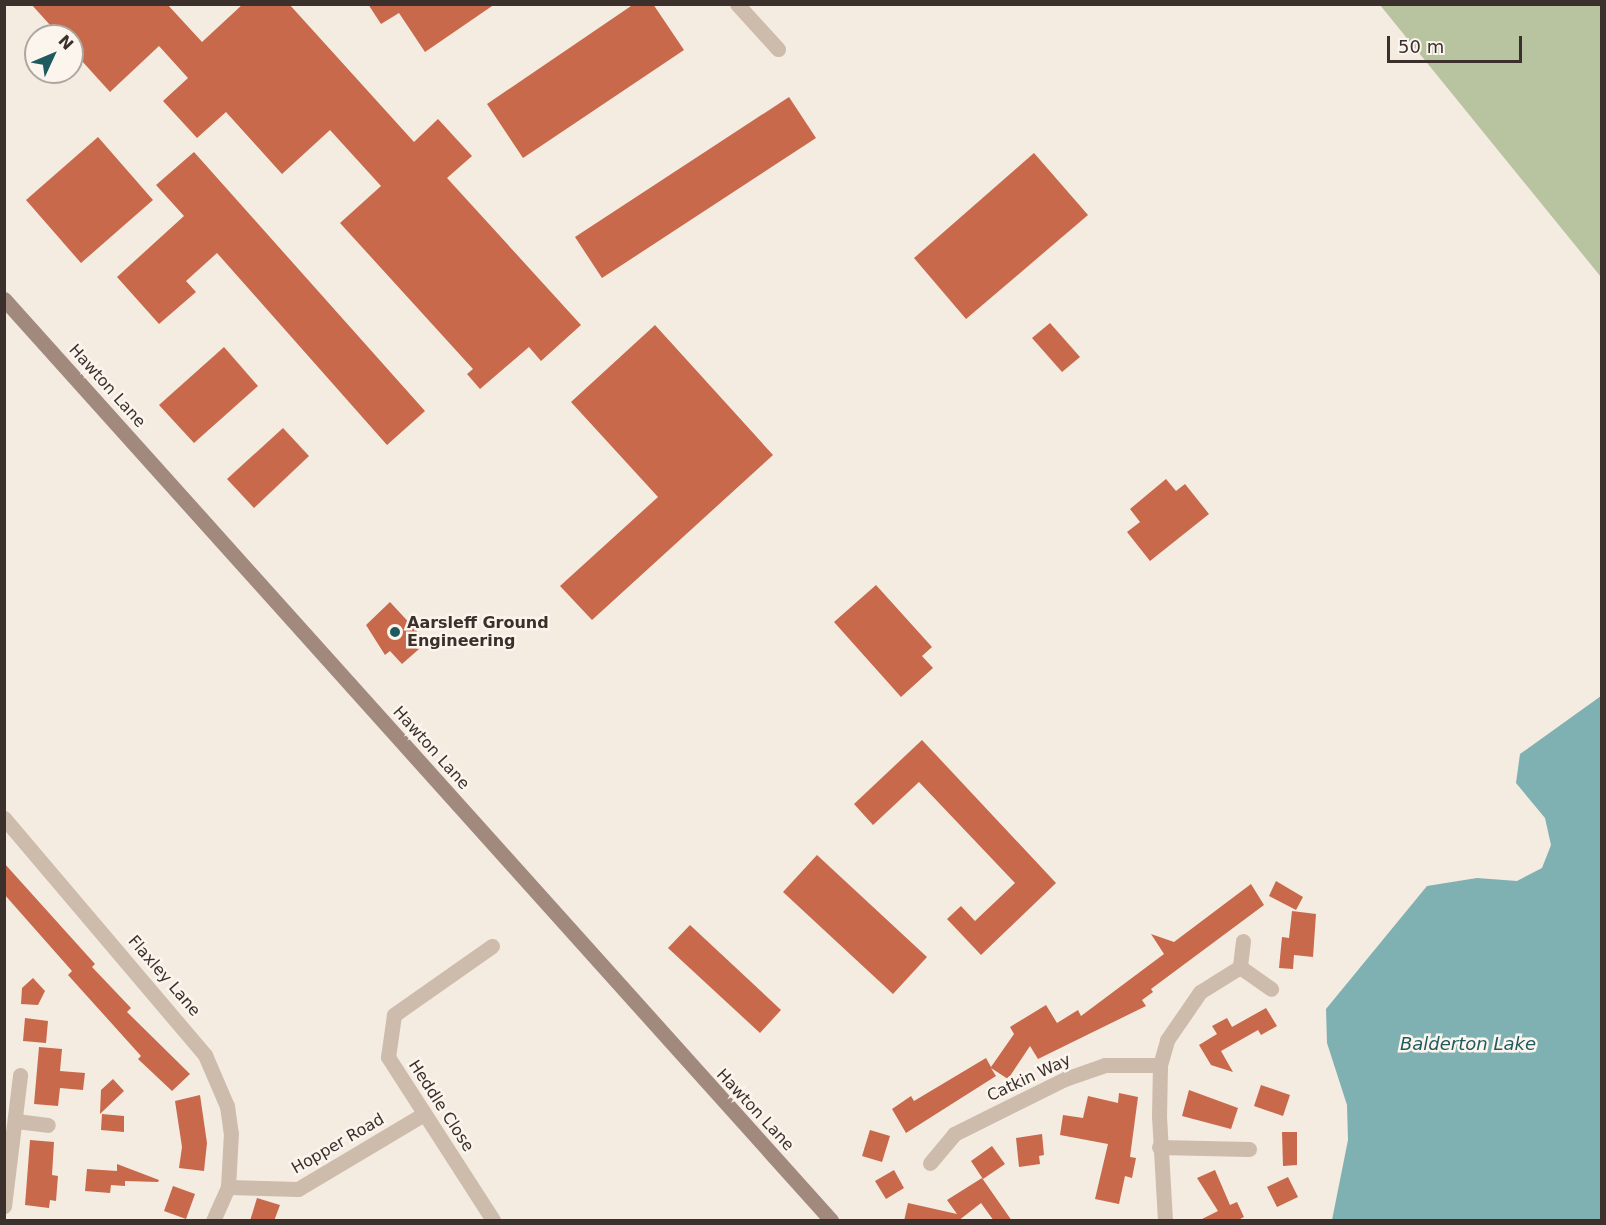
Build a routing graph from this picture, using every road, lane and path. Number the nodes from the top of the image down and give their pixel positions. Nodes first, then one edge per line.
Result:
1 (737, 4) edge
2 (778, 49) dead end
3 (4, 299) edge
4 (4, 818) edge
5 (1243, 940) dead end
6 (492, 946) dead end
7 (1240, 967) junction
8 (1271, 988) dead end
9 (1160, 1065) junction
10 (20, 1075) dead end
11 (424, 1114) junction
12 (16, 1122) junction
13 (48, 1125) dead end
14 (1159, 1147) junction
15 (1249, 1149) dead end
16 (930, 1163) dead end
17 (228, 1187) junction
18 (4, 1206) edge
19 (213, 1221) edge
20 (493, 1221) edge
21 (831, 1221) edge
22 (1165, 1221) edge

1 - 2 street
3 - 21 street, Hawton Lane
4 - 17 street, Flaxley Lane
5 - 7 street
6 - 11 street, Heddle Close
7 - 8 street
7 - 9 street
9 - 14 street
9 - 16 street, Catkin Way
10 - 12 street
11 - 17 street, Hopper Road
11 - 20 street, Heddle Close
12 - 13 street
12 - 18 street
14 - 15 street
14 - 22 street
17 - 19 street, Flaxley Lane

